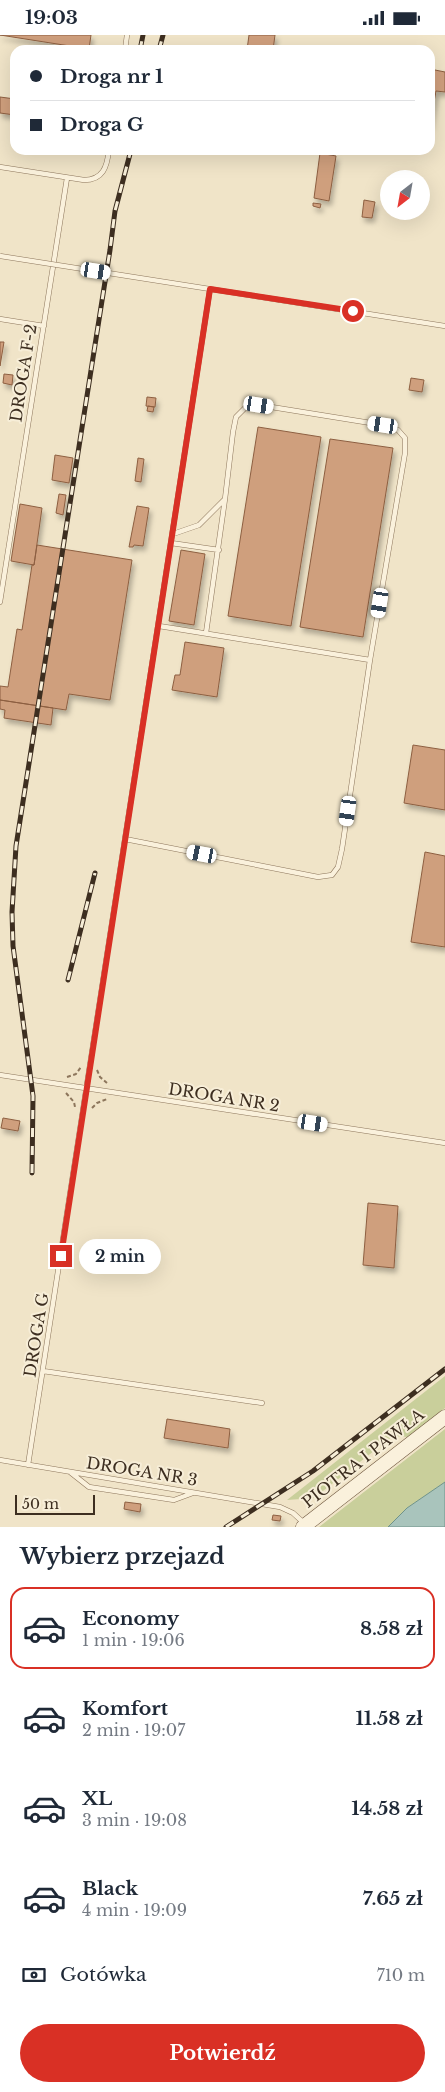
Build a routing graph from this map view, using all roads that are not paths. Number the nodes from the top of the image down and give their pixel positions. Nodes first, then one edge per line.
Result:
1 (109, 155) edge
2 (0, 167) edge
3 (67, 178) junction
4 (0, 256) edge
5 (210, 289) junction
6 (0, 319) edge
7 (445, 325) edge
8 (44, 326) junction
9 (225, 499) junction
10 (173, 534) junction
11 (171, 543) junction
12 (219, 550) junction
13 (0, 601) edge
14 (158, 626) junction
15 (206, 633) junction
16 (370, 660) junction
17 (125, 839) junction
18 (0, 1075) edge
19 (87, 1088) junction
20 (445, 1143) edge
21 (43, 1371) junction
22 (262, 1403) dead end
23 (445, 1417) edge
24 (0, 1460) edge
25 (28, 1465) junction
26 (69, 1472) junction
27 (195, 1493) junction
28 (305, 1526) edge

1 - 3 lane
2 - 3 lane
3 - 8 lane, DROGA F-2
4 - 5 lane, bridge
5 - 7 lane, bridge
5 - 10 lane, DROGA G
6 - 8 lane
8 - 13 lane, DROGA F-2
9 - 10 lane
9 - 12 lane
9 - 16 lane
10 - 11 lane, DROGA G
11 - 12 lane
11 - 14 lane, DROGA G
12 - 15 lane
14 - 15 lane
14 - 17 lane, DROGA G
15 - 16 lane
16 - 17 lane
17 - 19 lane, DROGA G
18 - 19 lane, DROGA NR 2
19 - 20 lane, DROGA NR 2
19 - 21 lane, DROGA G
21 - 22 lane
21 - 25 lane, DROGA G
23 - 28 street, PIOTRA I PAWŁA
24 - 25 lane, DROGA NR 3
25 - 26 lane, DROGA NR 3
26 - 27 lane, DROGA NR 3
26 - 27 lane
27 - 28 lane, DROGA NR 3

